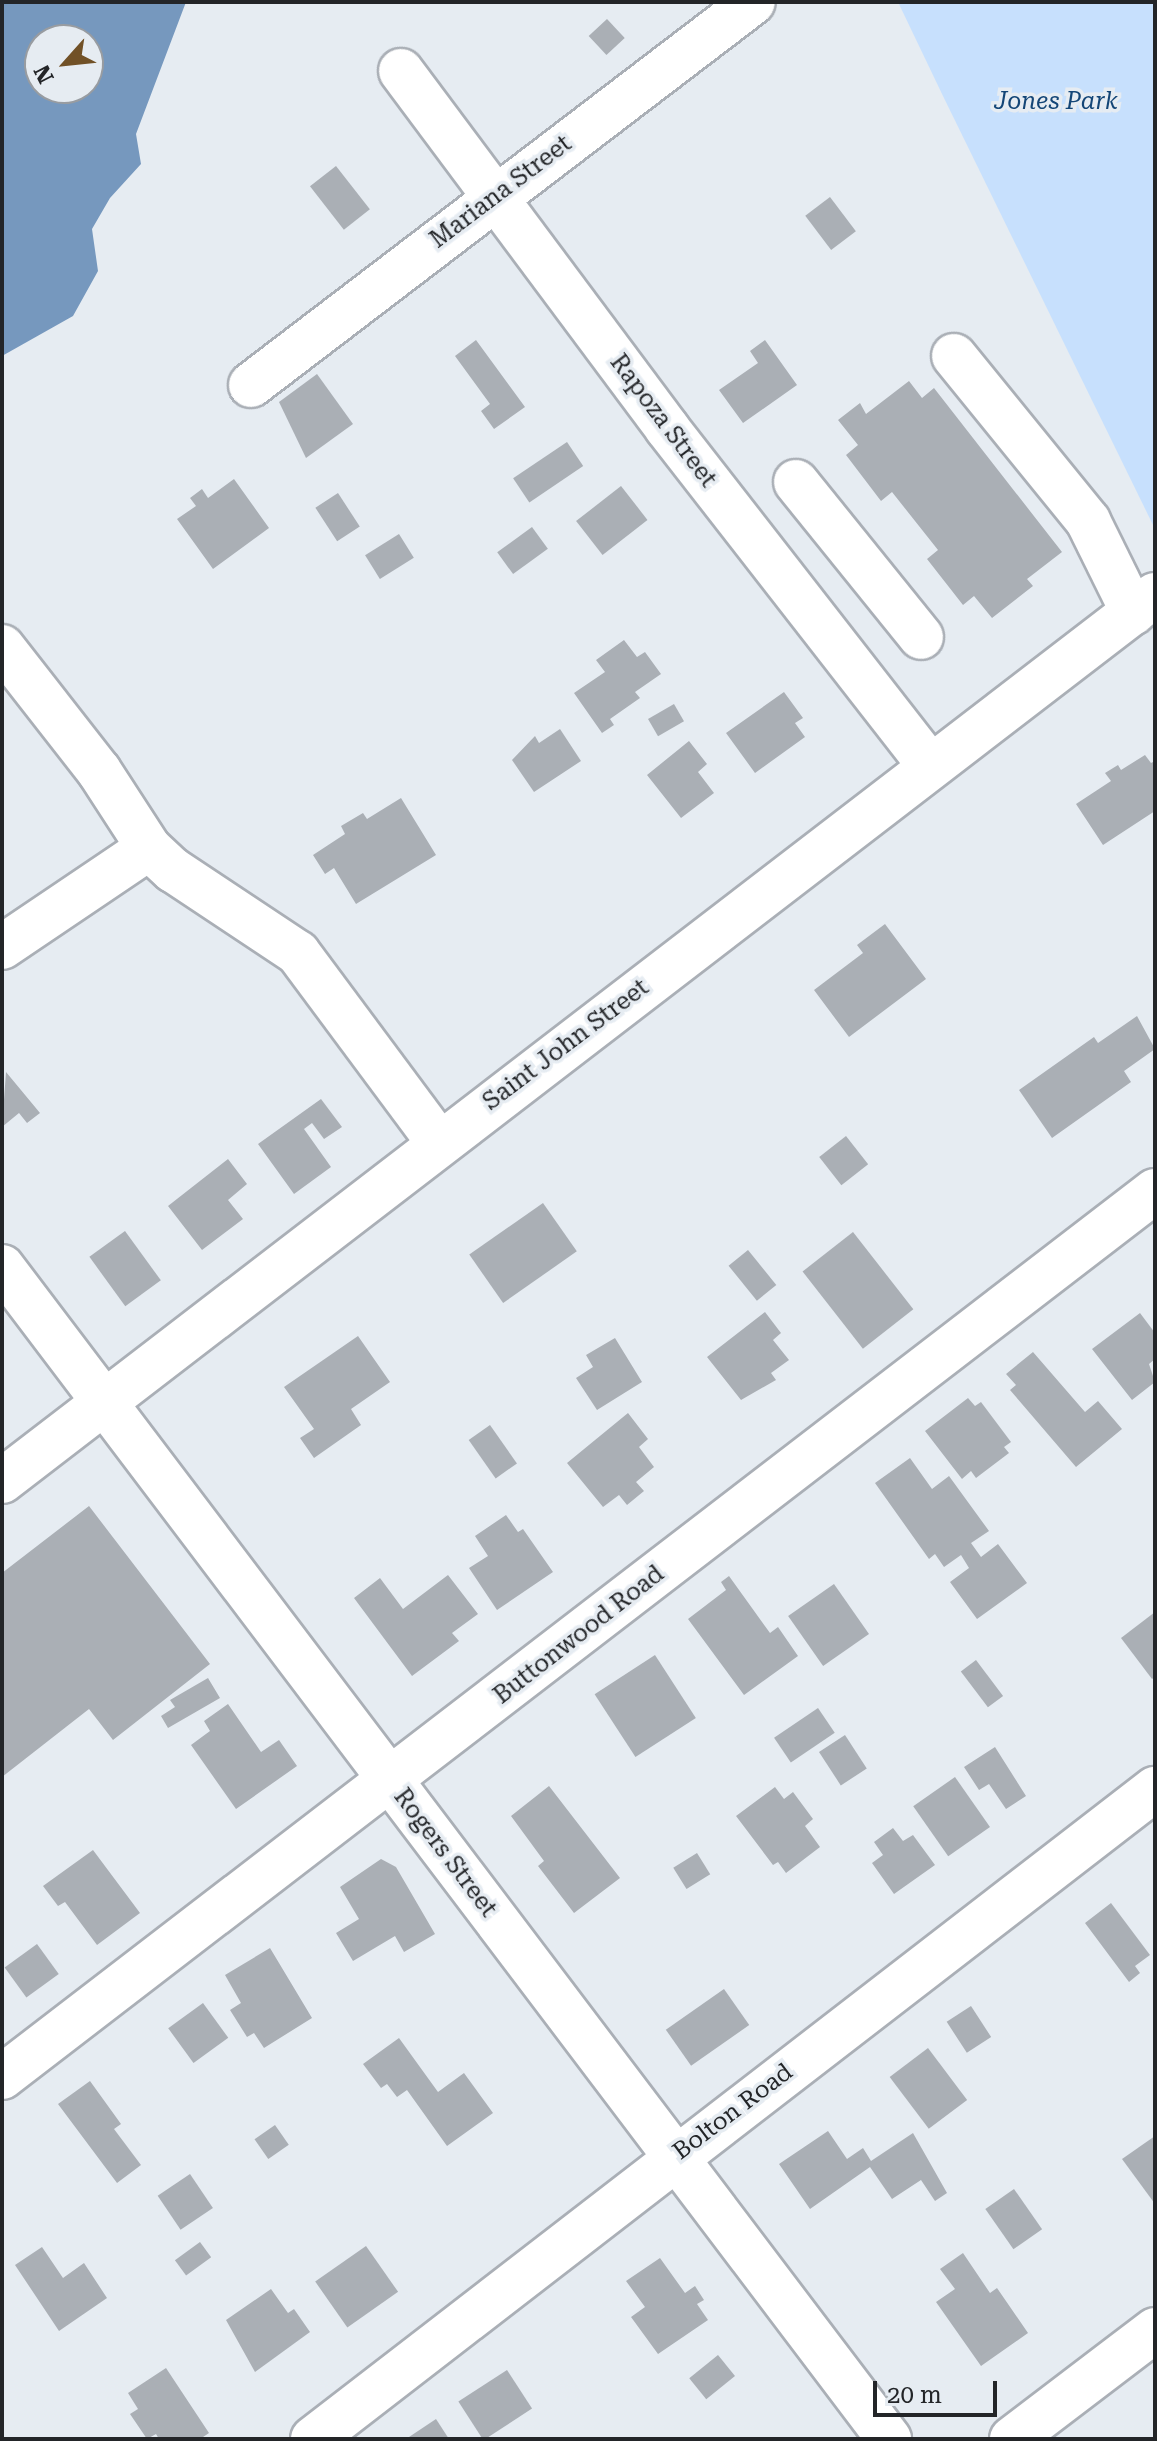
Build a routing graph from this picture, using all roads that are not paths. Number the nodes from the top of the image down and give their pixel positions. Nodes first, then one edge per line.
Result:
1 (753, 2) edge
2 (401, 71) dead end
3 (495, 196) junction
4 (954, 356) dead end
5 (251, 385) dead end
6 (796, 482) dead end
7 (862, 564) junction
8 (1144, 603) edge
9 (807, 607) junction
10 (921, 637) dead end
11 (2, 647) edge
12 (930, 766) junction
13 (149, 848) junction
14 (2, 947) edge
15 (439, 1143) junction
16 (1155, 1191) edge
17 (2, 1267) edge
18 (105, 1401) junction
19 (2, 1481) edge
20 (389, 1780) junction
21 (1155, 1789) edge
22 (2, 2077) edge
23 (675, 2156) junction
24 (1155, 2330) edge
25 (313, 2439) edge
26 (889, 2439) edge
27 (1012, 2439) edge

1 - 3 street, Mariana Street
2 - 3 street, Rapoza Street
3 - 5 street, Mariana Street
3 - 9 street, Rapoza Street
4 - 8 street
6 - 7 street
7 - 9 street
7 - 10 street
8 - 12 street, Saint John Street
9 - 12 street, Rapoza Street
11 - 13 street
12 - 15 street, Saint John Street
13 - 14 street
13 - 15 street
15 - 18 street, Saint John Street
16 - 20 street, Buttonwood Road
17 - 18 street, Rogers Street
18 - 19 street, Saint John Street
18 - 20 street, Rogers Street
20 - 22 street, Buttonwood Road
20 - 23 street, Rogers Street
21 - 23 street, Bolton Road
23 - 25 street, Bolton Road
23 - 26 street, Rogers Street
24 - 27 street

